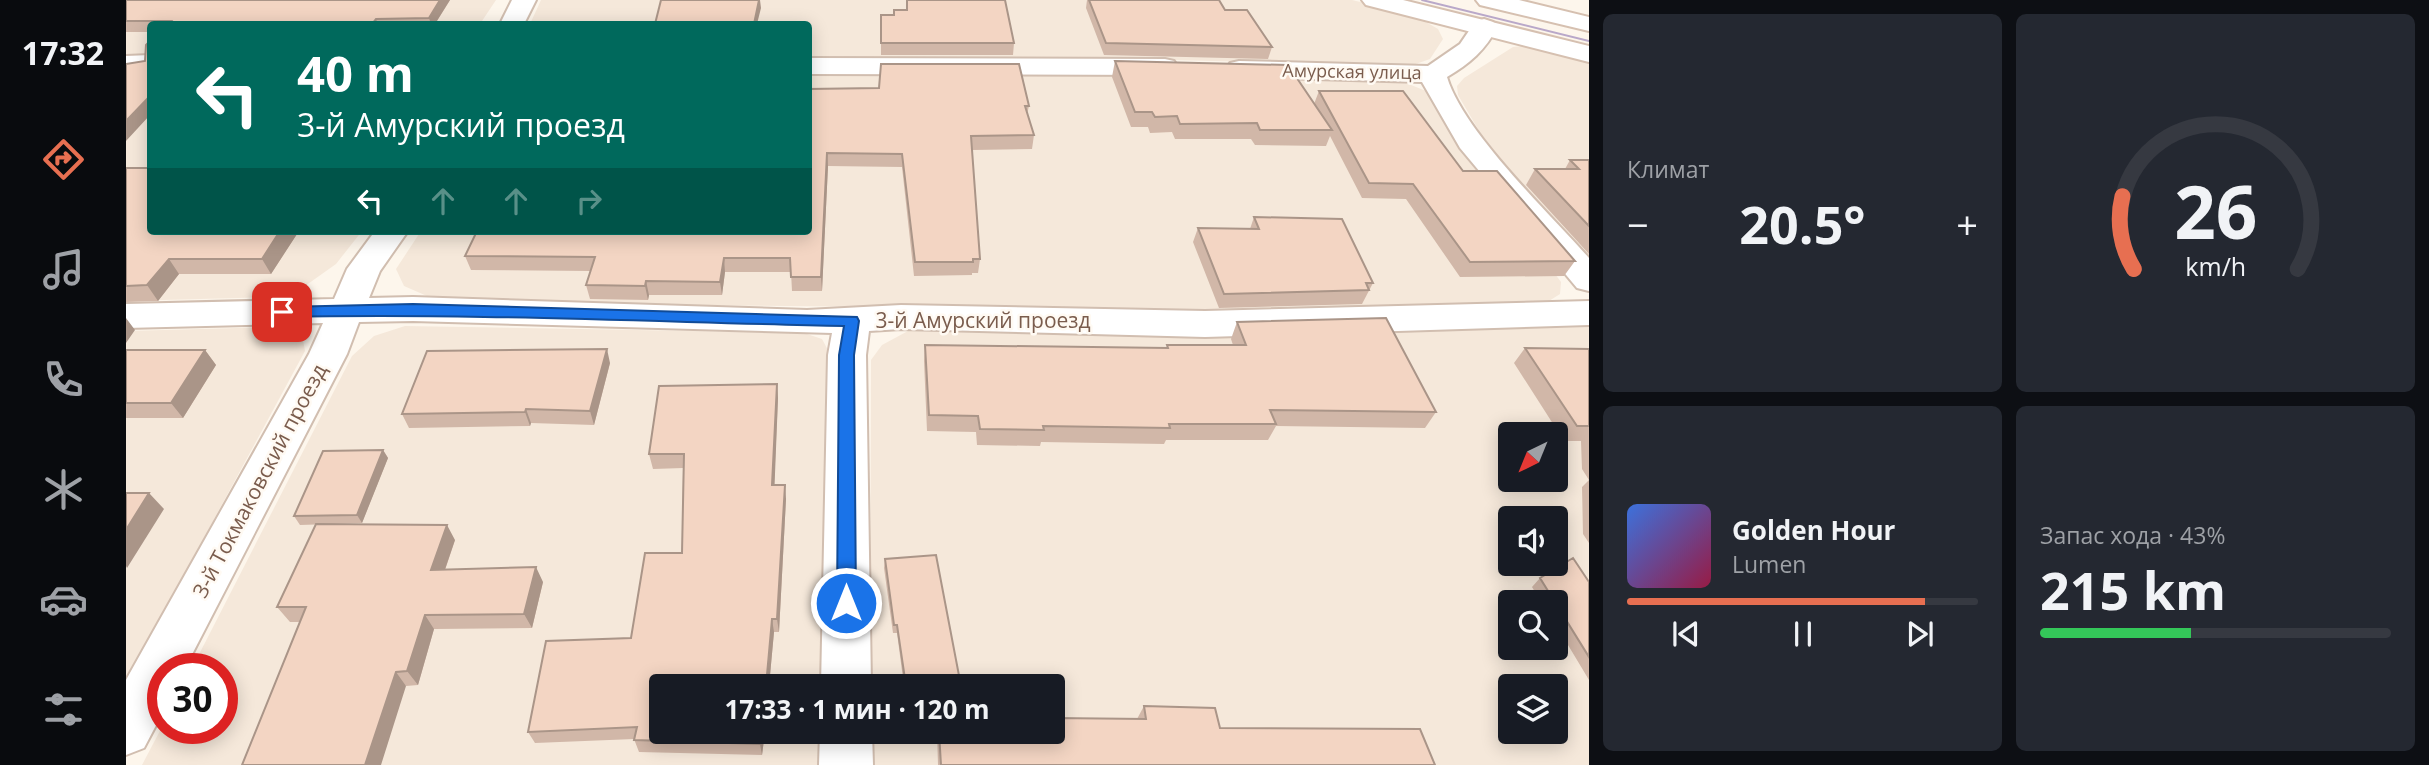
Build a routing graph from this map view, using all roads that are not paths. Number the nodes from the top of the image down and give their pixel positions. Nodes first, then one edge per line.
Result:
1 (524, 0) edge
2 (1374, 0) edge
3 (1486, 14) edge
4 (514, 21) edge
5 (1589, 24) edge
6 (1589, 54) edge
7 (147, 63) edge
8 (126, 64) edge
9 (812, 66) edge
10 (1191, 68) edge
11 (1218, 68) edge
12 (1433, 74) junction
13 (389, 235) edge
14 (1589, 280) edge
15 (347, 309) junction
16 (1589, 313) edge
17 (126, 316) edge
18 (852, 321) junction
19 (846, 674) edge
20 (126, 730) edge
21 (846, 744) edge
22 (846, 765) edge

1 - 4 street
2 - 3 street
3 - 5 street
3 - 6 street
3 - 12 street
7 - 8 street
9 - 10 street
11 - 12 street, Амурская улица
12 - 14 street
13 - 15 street, 3-й Токмаковский проезд
15 - 17 street, 3-й Амурский проезд
15 - 18 street, 3-й Амурский проезд
15 - 20 street, 3-й Токмаковский проезд
16 - 18 street, 3-й Амурский проезд
18 - 19 street
21 - 22 street

